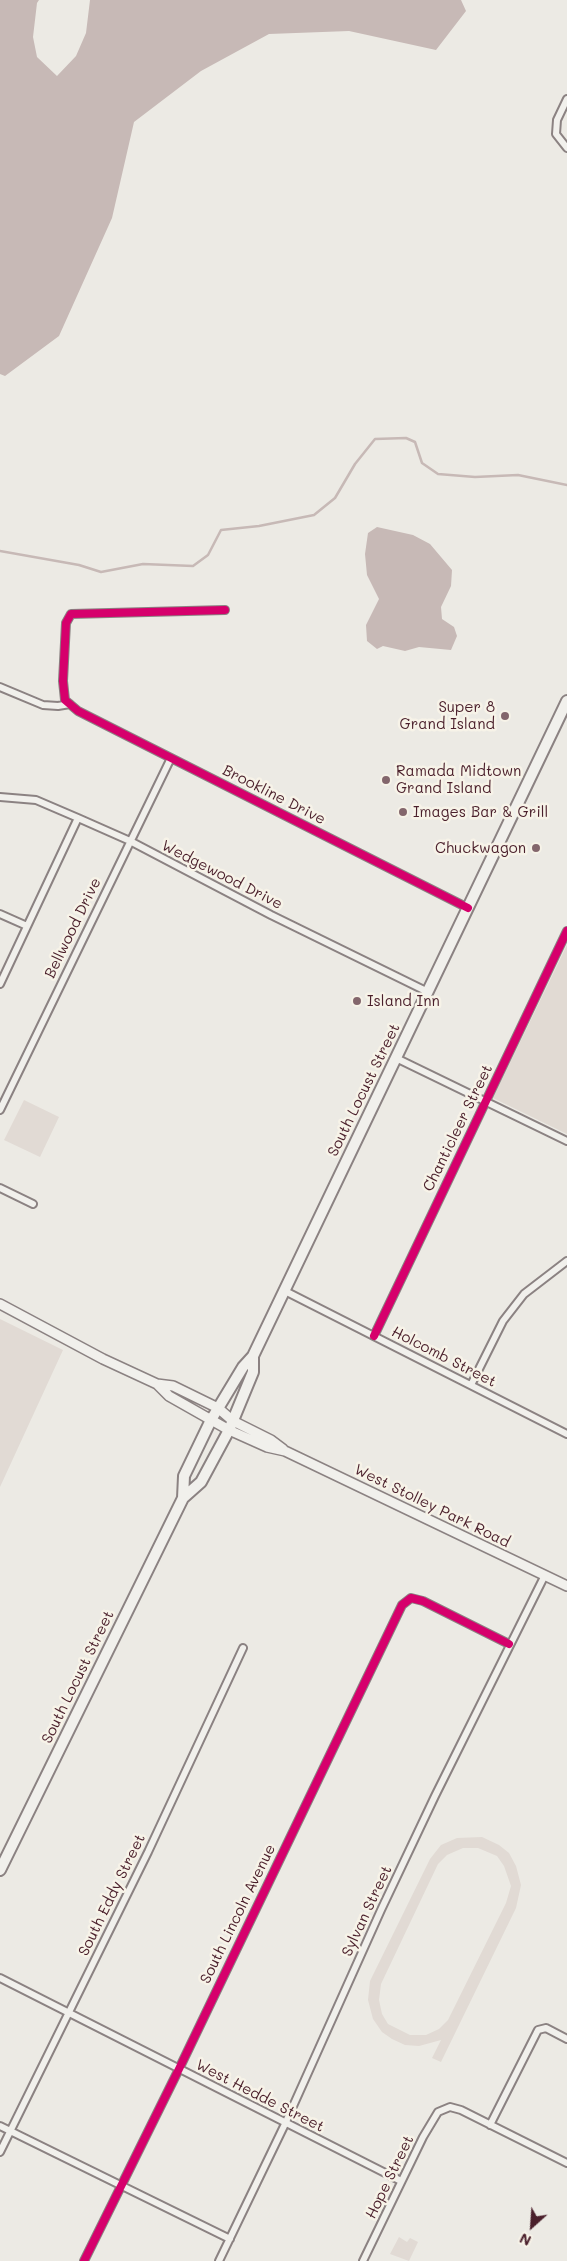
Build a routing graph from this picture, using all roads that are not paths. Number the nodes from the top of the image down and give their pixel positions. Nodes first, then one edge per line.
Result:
1 (567, 99) edge
2 (567, 148) edge
3 (225, 610) dead end
4 (0, 687) edge
5 (567, 701) edge
6 (70, 704) junction
7 (171, 758) junction
8 (0, 797) edge
9 (78, 818) junction
10 (130, 841) junction
11 (468, 908) junction
12 (0, 914) edge
13 (27, 926) junction
14 (567, 931) edge
15 (0, 984) edge
16 (428, 992) junction
17 (396, 1058) junction
18 (486, 1101) junction
19 (0, 1110) edge
20 (567, 1141) edge
21 (0, 1188) edge
22 (33, 1204) dead end
23 (567, 1261) edge
24 (283, 1290) junction
25 (0, 1304) edge
26 (374, 1336) junction
27 (252, 1356) junction
28 (157, 1384) junction
29 (471, 1384) junction
30 (218, 1408) junction
31 (211, 1420) junction
32 (231, 1425) junction
33 (567, 1434) edge
34 (183, 1498) junction
35 (545, 1575) junction
36 (567, 1586) edge
37 (509, 1644) junction
38 (243, 1648) dead end
39 (0, 1870) edge
40 (0, 1978) edge
41 (68, 2013) junction
42 (567, 2039) edge
43 (179, 2069) junction
44 (285, 2124) junction
45 (490, 2124) junction
46 (0, 2126) edge
47 (10, 2131) junction
48 (0, 2152) edge
49 (567, 2163) edge
50 (401, 2181) junction
51 (121, 2186) junction
52 (230, 2240) junction
53 (84, 2261) edge
54 (219, 2261) edge
55 (363, 2261) edge

1 - 2 street
3 - 6 street
4 - 6 street
5 - 11 main road, South Locust Street
6 - 7 street, Brookline Drive
7 - 10 street, Bellwood Drive
7 - 11 street, Brookline Drive
8 - 9 street, Wedgewood Drive
9 - 10 street, Wedgewood Drive
9 - 13 street
10 - 16 street, Wedgewood Drive
10 - 19 street, Bellwood Drive
11 - 16 main road, South Locust Street
12 - 13 street
13 - 15 street
14 - 18 street, Chanticleer Street
16 - 17 main road, South Locust Street
17 - 18 street
17 - 24 main road, South Locust Street
18 - 20 street
18 - 26 street, Chanticleer Street
21 - 22 street
23 - 29 street
24 - 26 street, Holcomb Street
24 - 27 main road, South Locust Street
25 - 28 main road
26 - 29 street, Holcomb Street
27 - 30 main road, South Locust Street
27 - 32 main road, South Locust Street
28 - 30 main road, West Stolley Park Road
28 - 31 main road, West Stolley Park Road
29 - 33 street, Holcomb Street
30 - 31 main road, South Locust Street
30 - 32 main road, West Stolley Park Road
31 - 32 main road, West Stolley Park Road
31 - 34 main road, South Locust Street
32 - 34 main road, South Locust Street
32 - 35 main road, West Stolley Park Road
34 - 39 main road, South Locust Street
35 - 36 main road, West Stolley Park Road
35 - 37 street, Sylvan Street
37 - 43 street, South Lincoln Avenue
37 - 44 street, Sylvan Street
38 - 41 street, South Eddy Street
40 - 41 street, West Hedde Street
41 - 43 street, West Hedde Street
41 - 47 street, South Eddy Street
42 - 45 street
43 - 44 street, West Hedde Street
43 - 51 street, South Lincoln Avenue
44 - 50 street, West Hedde Street
44 - 52 street, Sylvan Street
45 - 49 street
45 - 50 street, Hope Street
46 - 47 street
47 - 48 street, South Eddy Street
47 - 51 street
50 - 55 street, Hope Street
51 - 52 street
51 - 53 street, South Lincoln Avenue
52 - 54 street, Sylvan Street

